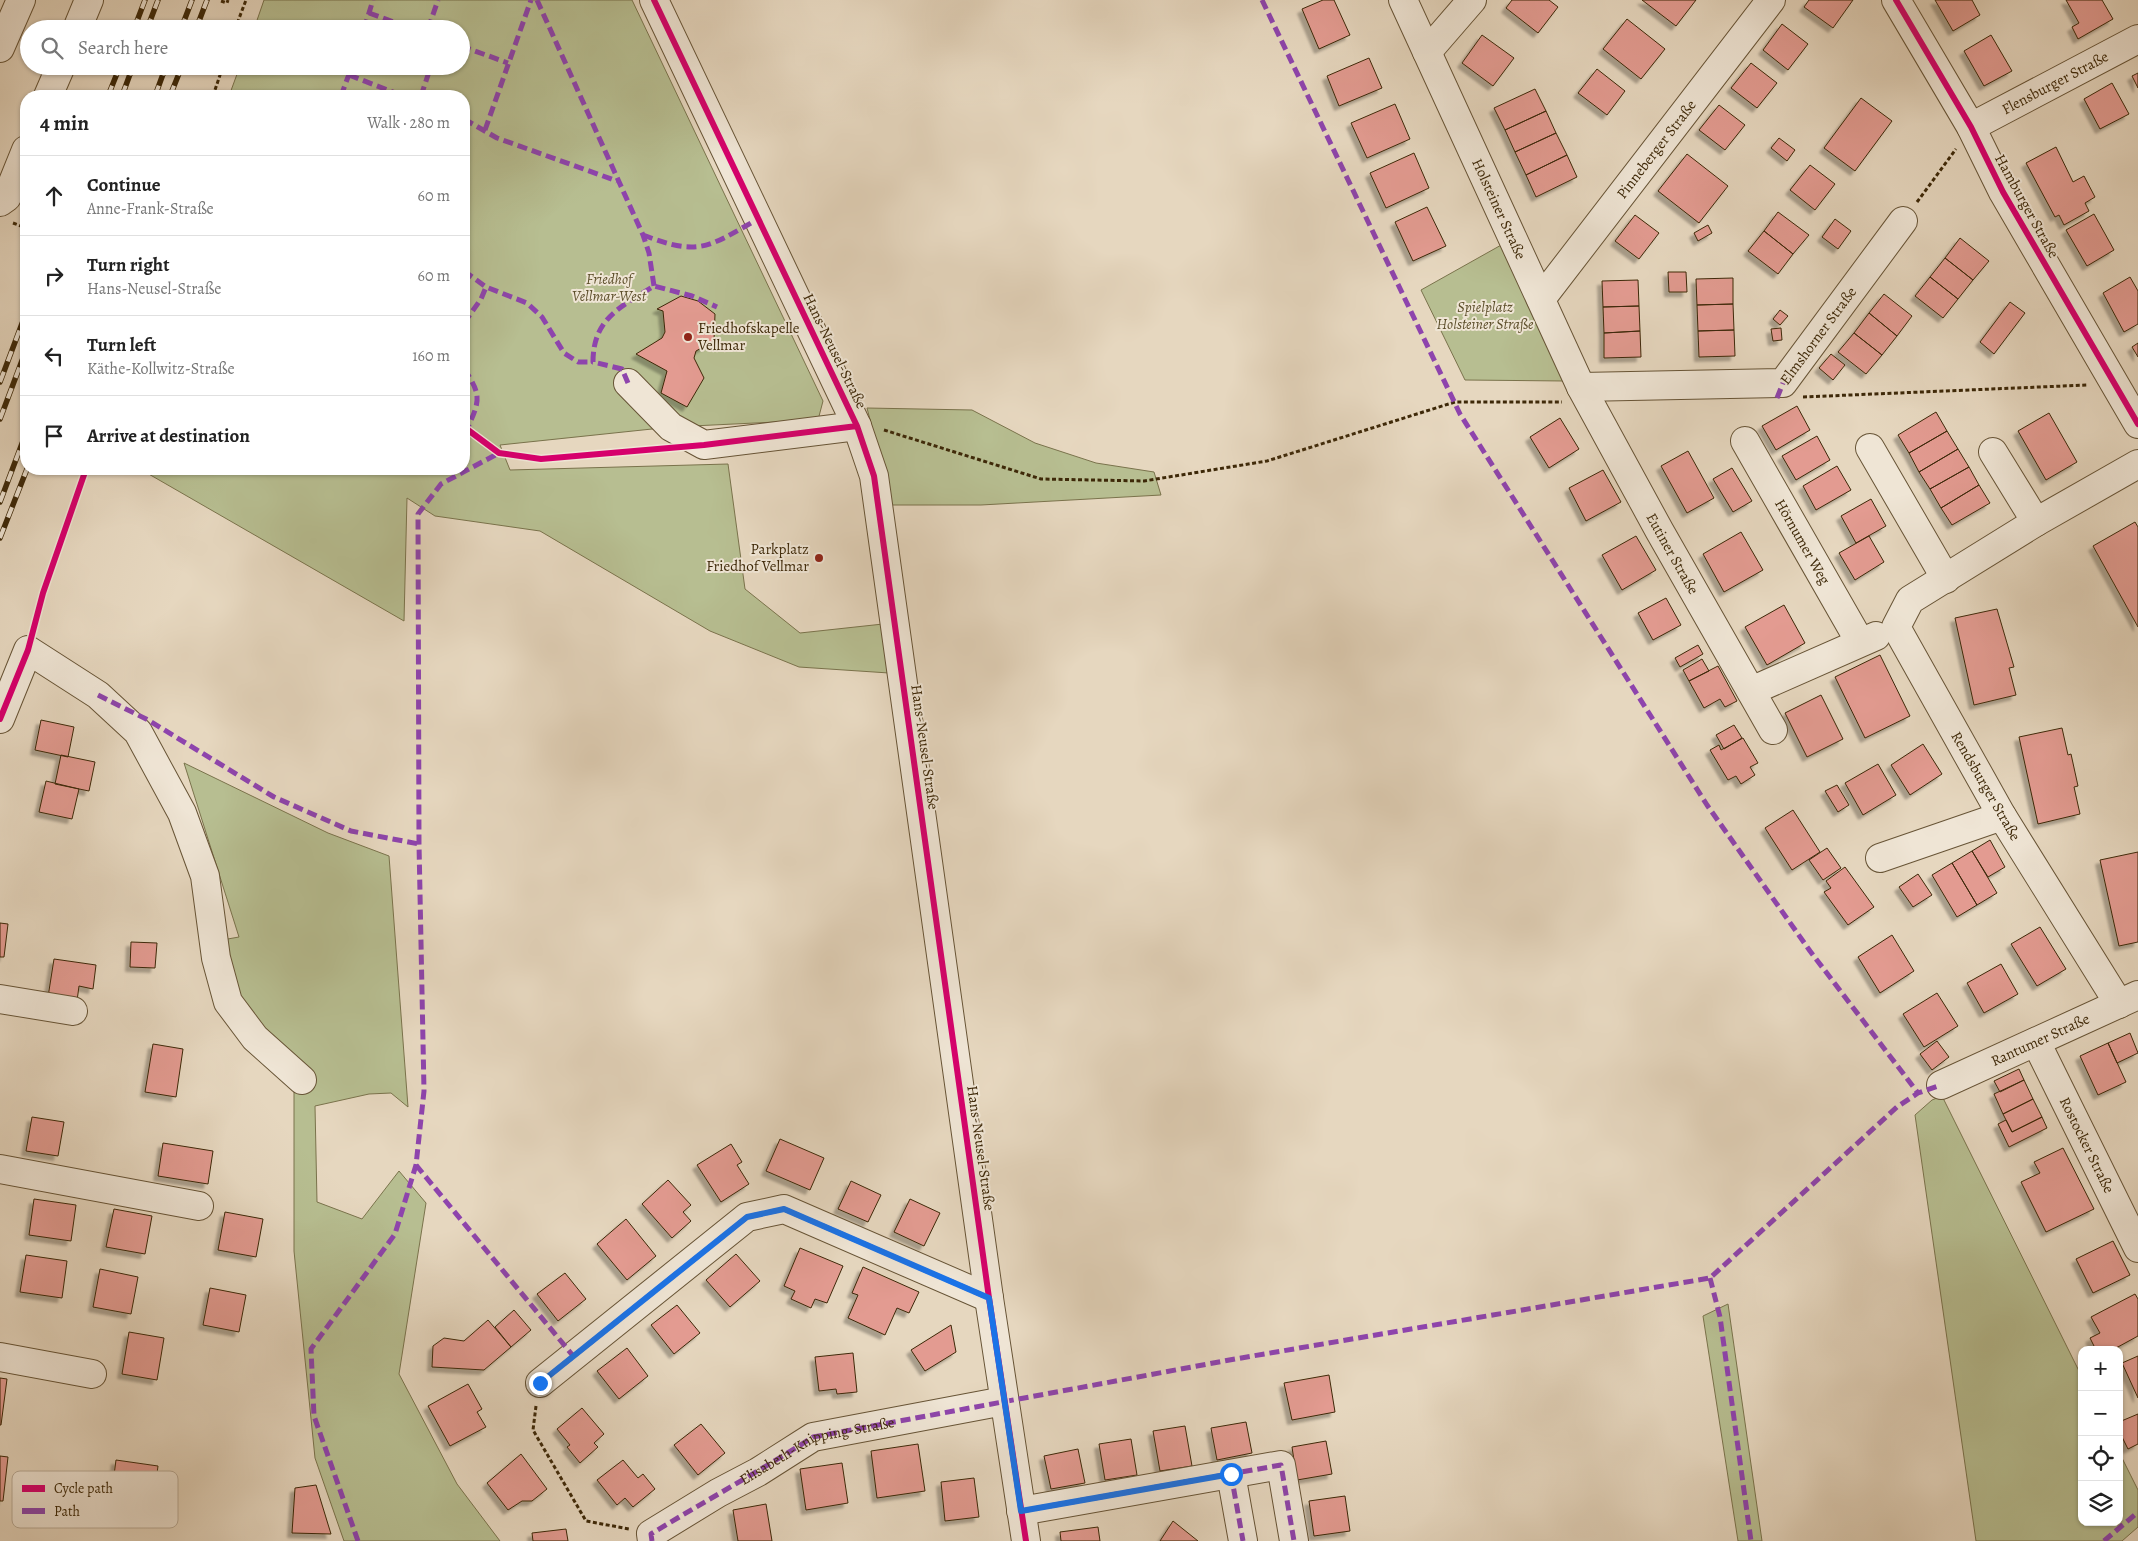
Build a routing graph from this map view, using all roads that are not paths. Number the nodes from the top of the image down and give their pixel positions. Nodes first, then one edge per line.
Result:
1 (21, 0) edge
2 (88, 0) edge
3 (654, 0) edge
4 (1403, 0) edge
5 (1472, 0) edge
6 (1771, 0) edge
7 (1896, 0) edge
8 (80, 20) edge
9 (2138, 39) edge
10 (0, 48) edge
11 (1427, 52) junction
12 (57, 75) edge
13 (51, 90) edge
14 (1971, 127) junction
15 (20, 165) edge
16 (0, 202) edge
17 (1904, 221) road end
18 (1541, 299) junction
19 (628, 383) dead end
20 (1589, 402) junction
21 (2138, 424) edge
22 (857, 426) junction
23 (1745, 441) dead end
24 (1870, 448) dead end
25 (1993, 452) dead end
26 (2138, 464) edge
27 (2036, 522) junction
28 (1946, 578) junction
29 (1896, 627) junction
30 (1860, 642) junction
31 (1751, 691) junction
32 (0, 719) edge
33 (1774, 730) dead end
34 (2002, 816) junction
35 (1880, 858) dead end
36 (0, 999) edge
37 (2128, 1000) edge
38 (74, 1012) dead end
39 (2036, 1042) junction
40 (302, 1080) dead end
41 (1941, 1085) dead end
42 (0, 1169) edge
43 (199, 1206) dead end
44 (2131, 1219) edge
45 (2138, 1248) edge
46 (989, 1298) junction
47 (0, 1358) edge
48 (92, 1374) dead end
49 (540, 1383) road end
50 (1004, 1401) junction
51 (1231, 1474) junction
52 (1021, 1511) junction
53 (652, 1537) edge
54 (1026, 1541) edge
55 (1243, 1541) edge
56 (1294, 1541) edge

1 - 10 street
2 - 8 street
3 - 22 street, Hans-Neusel-Straße
4 - 11 street, Holsteiner Straße
5 - 11 street
6 - 18 street, Pinneberger Straße
7 - 14 street, Hamburger Straße
9 - 14 street, Flensburger Straße
11 - 18 street, Holsteiner Straße
12 - 13 street
14 - 21 street, Hamburger Straße
15 - 16 street
17 - 20 street, Elmshorner Straße
18 - 20 street, Holsteiner Straße
19 - 22 street
20 - 31 street, Eutiner Straße
22 - 46 street, Hans-Neusel-Straße
23 - 30 street, Hörnumer Weg
24 - 28 street
25 - 27 street
26 - 27 street
27 - 28 street
28 - 29 street
29 - 30 street
29 - 34 street, Rendsburger Straße
30 - 31 street
31 - 33 street, Eutiner Straße
32 - 40 street
34 - 35 street
34 - 37 street, Rendsburger Straße
36 - 38 street
37 - 39 street, Rantumer Straße
39 - 41 street, Rantumer Straße
39 - 44 street, Rostocker Straße
42 - 43 street
44 - 45 street, Rostocker Straße
46 - 49 street
46 - 50 street, Hans-Neusel-Straße
47 - 48 street
50 - 52 street, Hans-Neusel-Straße
50 - 53 street, Elisabeth-Knipping-Straße
51 - 52 street
51 - 55 street
51 - 56 street
52 - 54 street, Hans-Neusel-Straße

